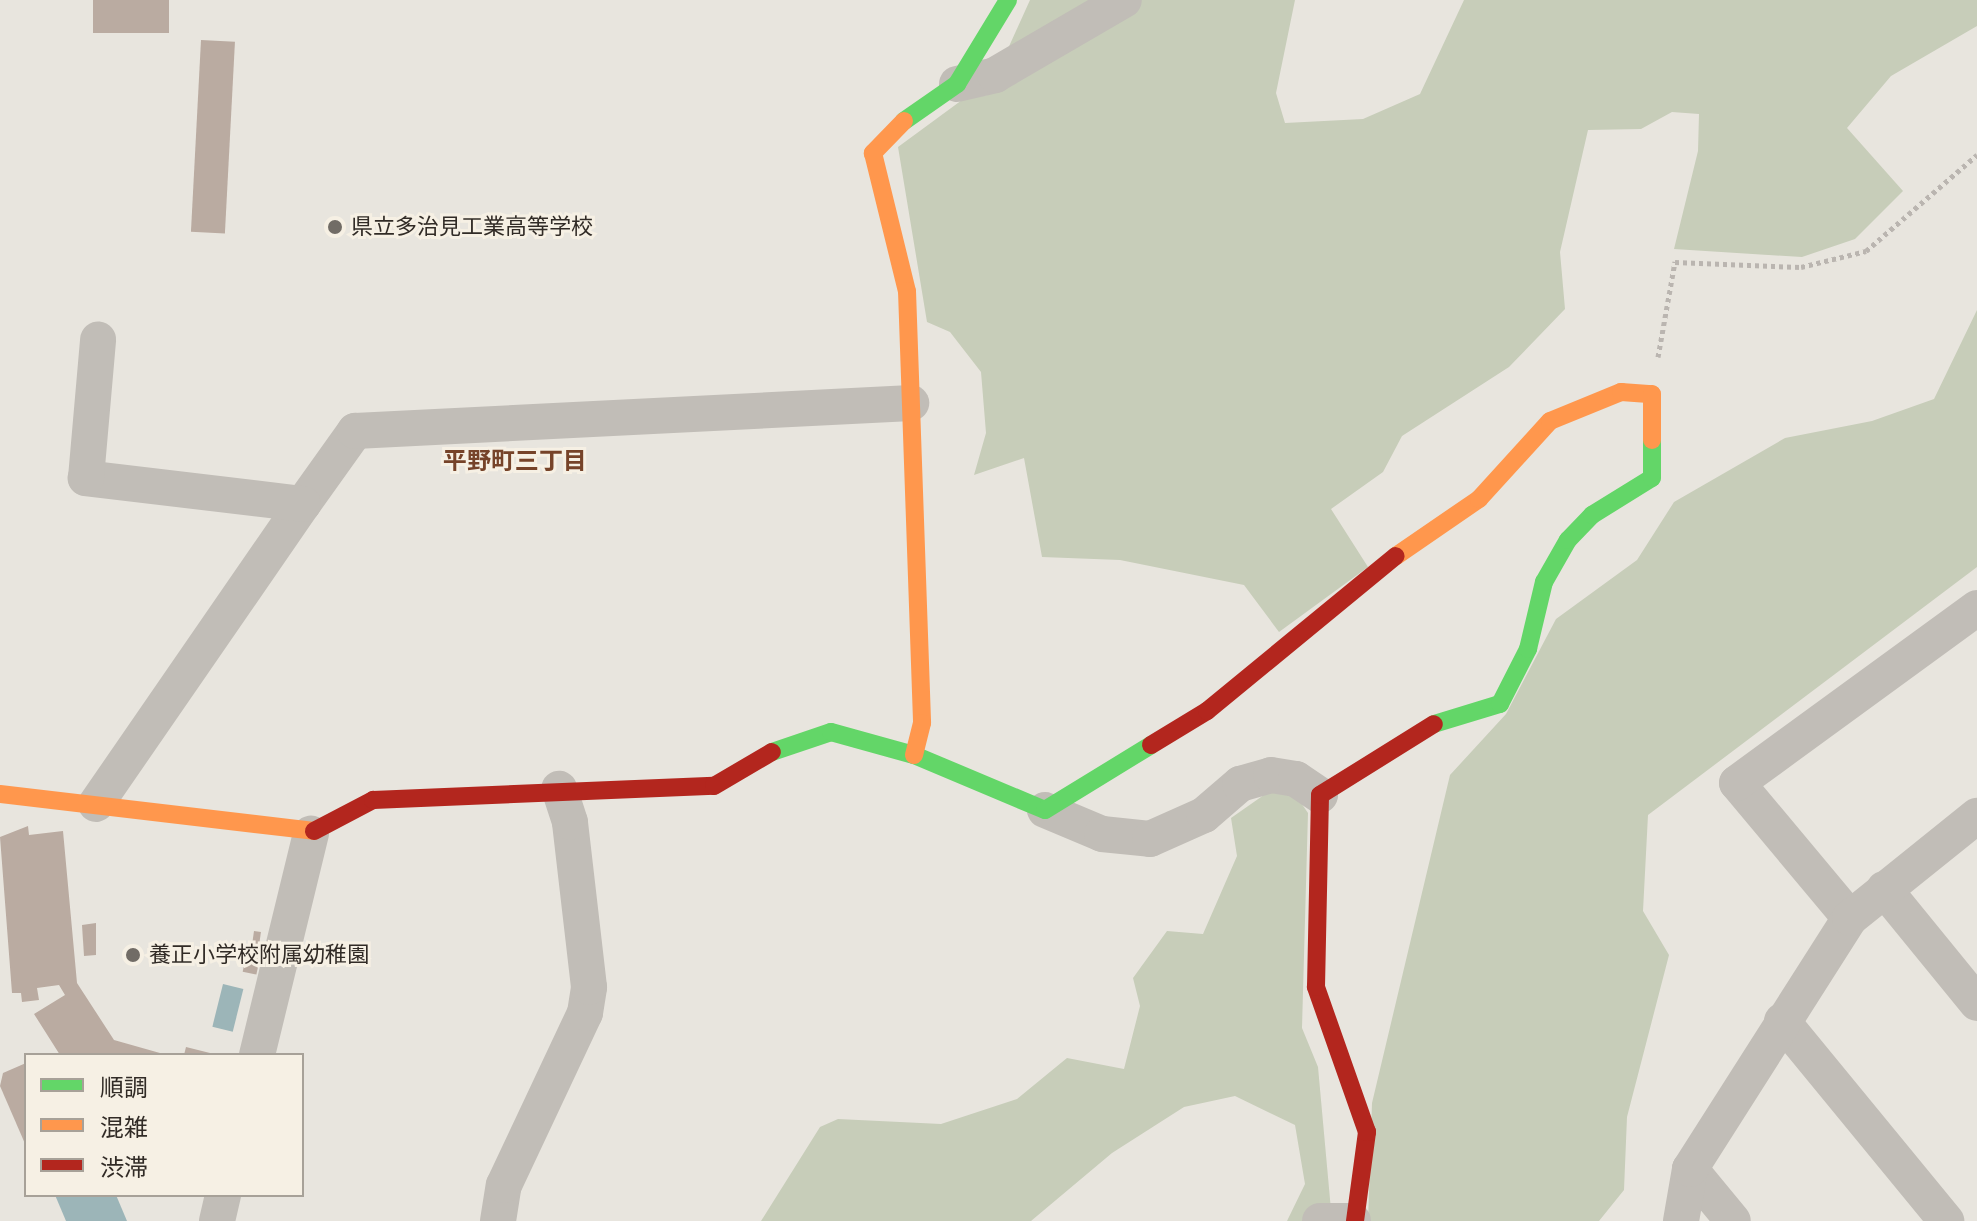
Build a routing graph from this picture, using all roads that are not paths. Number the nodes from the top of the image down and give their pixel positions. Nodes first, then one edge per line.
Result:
1 (1008, 0) edge
2 (1124, 0) edge
3 (957, 84) junction
4 (98, 340) dead end
5 (911, 403) junction
6 (303, 504) junction
7 (1977, 608) edge
8 (914, 755) junction
9 (559, 789) junction
10 (0, 794) edge
11 (1320, 795) junction
12 (96, 804) junction
13 (1045, 810) junction
14 (1977, 816) edge
15 (311, 833) junction
16 (1884, 889) junction
17 (1850, 918) junction
18 (1977, 1003) edge
19 (1782, 1021) junction
20 (257, 1053) edge
21 (1690, 1169) junction
22 (223, 1197) edge
23 (217, 1221) edge
24 (498, 1221) edge
25 (1320, 1221) edge
26 (1354, 1221) edge
27 (1681, 1221) edge
28 (1733, 1221) edge
29 (1946, 1221) edge

1 - 3 street
2 - 3 street
3 - 5 street
4 - 6 street
5 - 6 street
5 - 8 street
6 - 12 street
7 - 17 street
8 - 9 street
8 - 13 street
9 - 15 street
9 - 24 street
10 - 12 street
11 - 13 street
11 - 13 street
11 - 26 street
12 - 15 street
14 - 16 street
15 - 20 street
16 - 17 street
16 - 18 street
17 - 19 street
19 - 21 street
19 - 29 street
21 - 27 street
21 - 28 street
22 - 23 street
25 - 26 street

